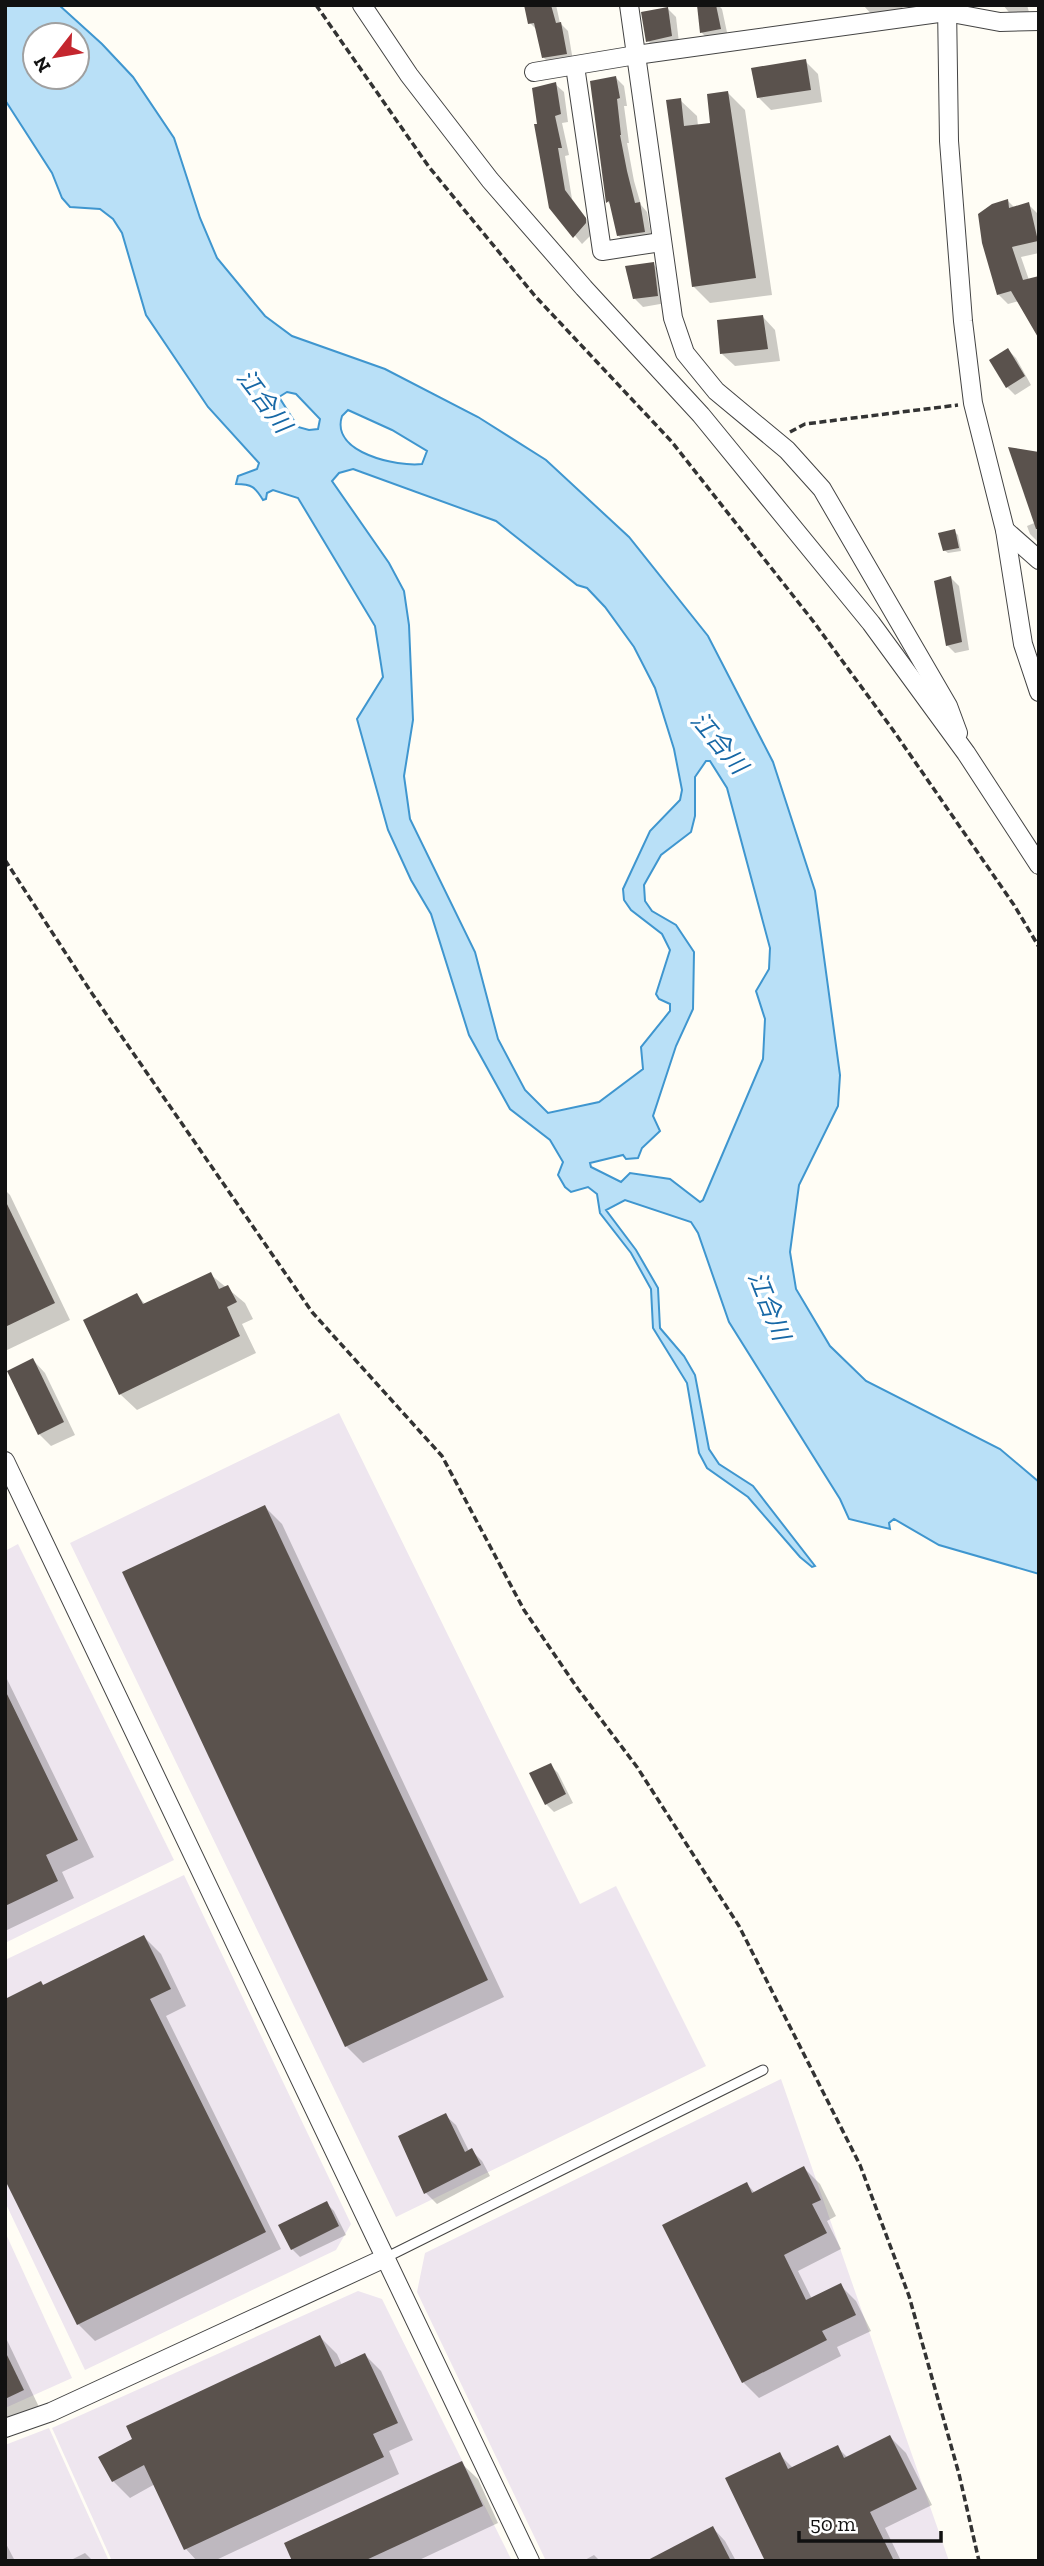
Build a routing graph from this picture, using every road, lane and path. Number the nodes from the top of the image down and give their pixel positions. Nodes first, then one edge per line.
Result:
1 (316, 5) edge
2 (362, 5) edge
3 (629, 5) edge
4 (946, 9) edge
5 (1039, 21) edge
6 (636, 55) junction
7 (575, 66) junction
8 (534, 72) dead end
9 (661, 242) junction
10 (973, 403) junction
11 (787, 450) junction
12 (1005, 530) junction
13 (1039, 560) edge
14 (1039, 692) edge
15 (966, 753) junction
16 (5, 860) edge
17 (1039, 865) edge
18 (1039, 947) edge
19 (5, 1461) edge
20 (763, 2070) dead end
21 (384, 2258) junction
22 (5, 2428) edge
23 (530, 2561) edge
24 (979, 2561) edge

1 - 18 path
2 - 15 street
3 - 6 street
4 - 5 street
4 - 6 street
4 - 10 street
6 - 7 street
6 - 9 street
7 - 8 street
7 - 9 street
9 - 11 street
10 - 11 path
10 - 12 street
11 - 15 street
12 - 13 street
12 - 14 street
15 - 17 street
16 - 24 path
19 - 21 street
20 - 21 lane
21 - 22 street
21 - 23 street

